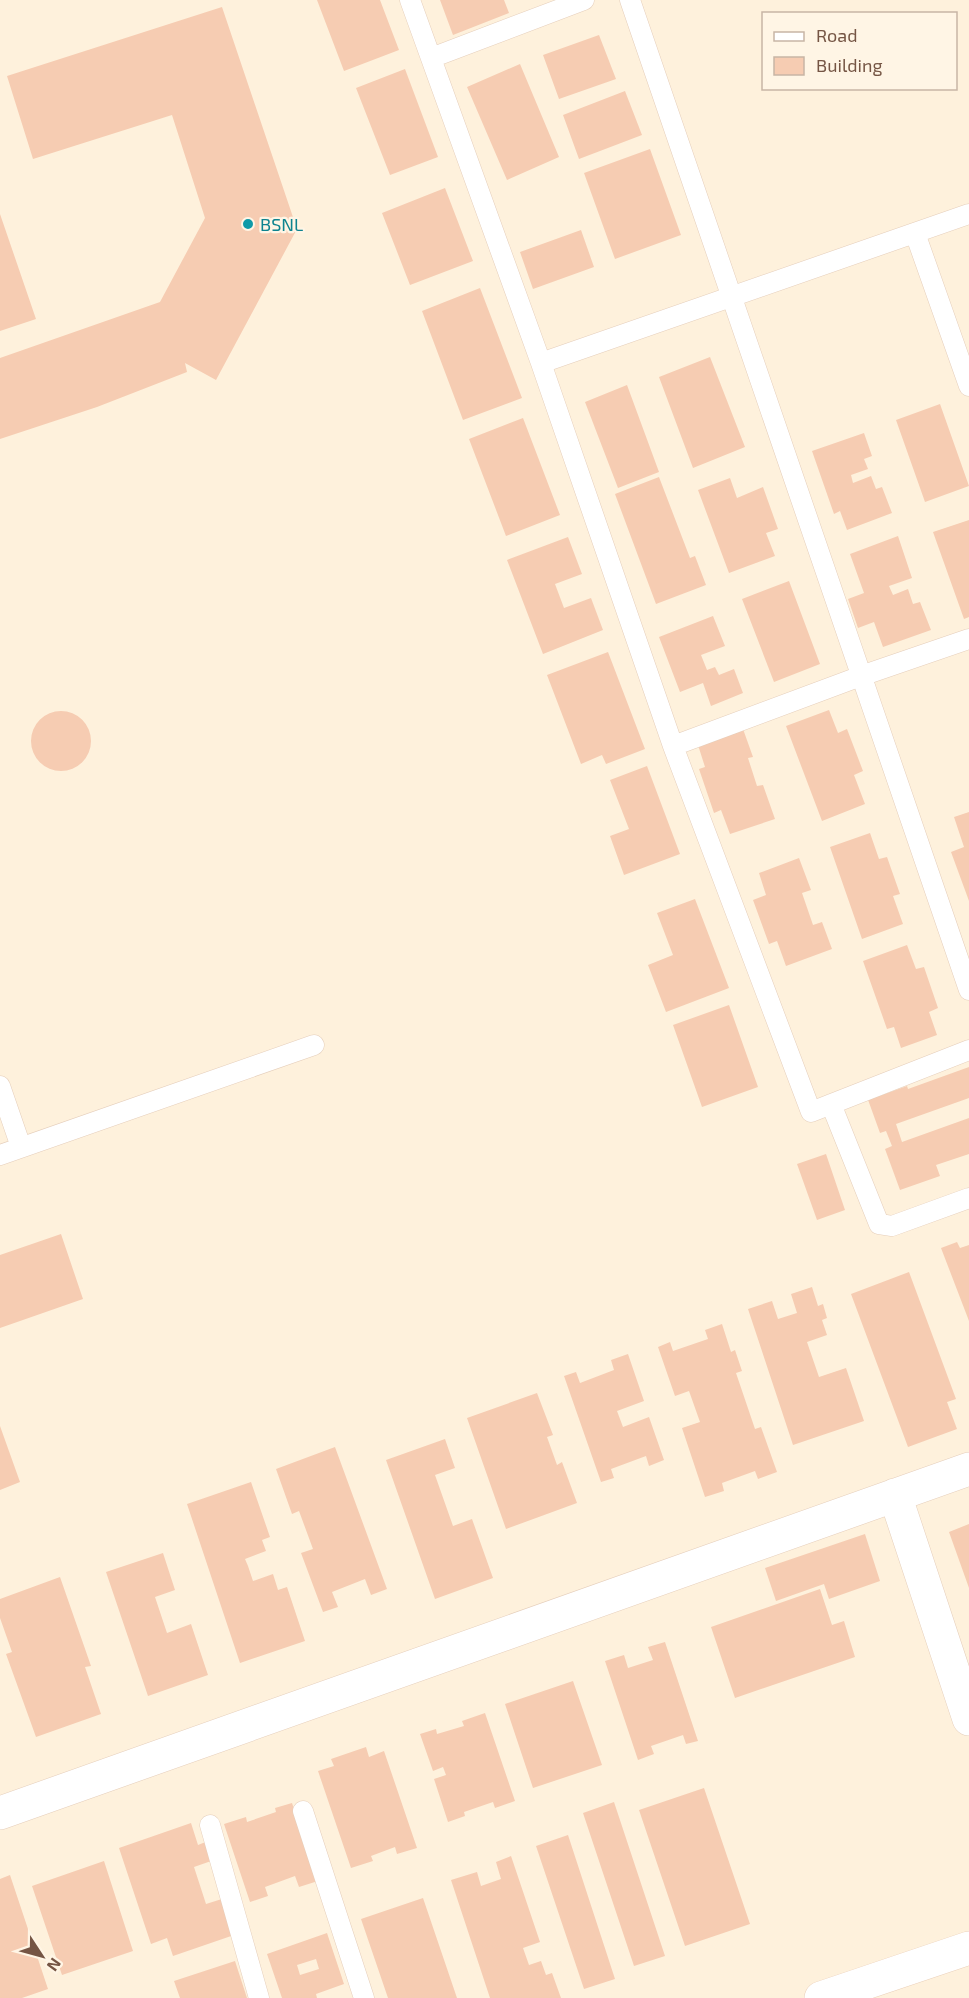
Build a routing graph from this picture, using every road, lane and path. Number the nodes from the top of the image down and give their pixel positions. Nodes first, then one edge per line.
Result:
1 (410, 0) edge
2 (584, 0) edge
3 (630, 0) edge
4 (431, 58) junction
5 (969, 214) edge
6 (915, 233) junction
7 (732, 296) junction
8 (541, 363) junction
9 (969, 386) edge
10 (969, 639) edge
11 (861, 676) junction
12 (673, 746) junction
13 (969, 990) edge
14 (314, 1045) dead end
15 (969, 1050) edge
16 (0, 1086) edge
17 (831, 1104) junction
18 (21, 1147) junction
19 (0, 1155) edge
20 (969, 1198) edge
21 (969, 1469) edge
22 (895, 1495) junction
23 (969, 1719) edge
24 (303, 1811) dead end
25 (0, 1813) edge
26 (210, 1825) dead end
27 (969, 1948) edge
28 (259, 1998) edge
29 (364, 1998) edge
30 (821, 1998) edge

1 - 4 lane
2 - 4 lane
3 - 7 lane
4 - 8 lane
5 - 6 lane
6 - 7 lane
6 - 9 lane
7 - 8 lane
7 - 11 lane
8 - 12 lane
10 - 11 lane
11 - 12 lane
11 - 13 lane
12 - 17 lane
14 - 18 lane
15 - 17 lane
16 - 18 lane
17 - 20 lane
18 - 19 lane
21 - 22 street
22 - 23 street
22 - 25 street
24 - 29 lane
26 - 28 lane
27 - 30 street

